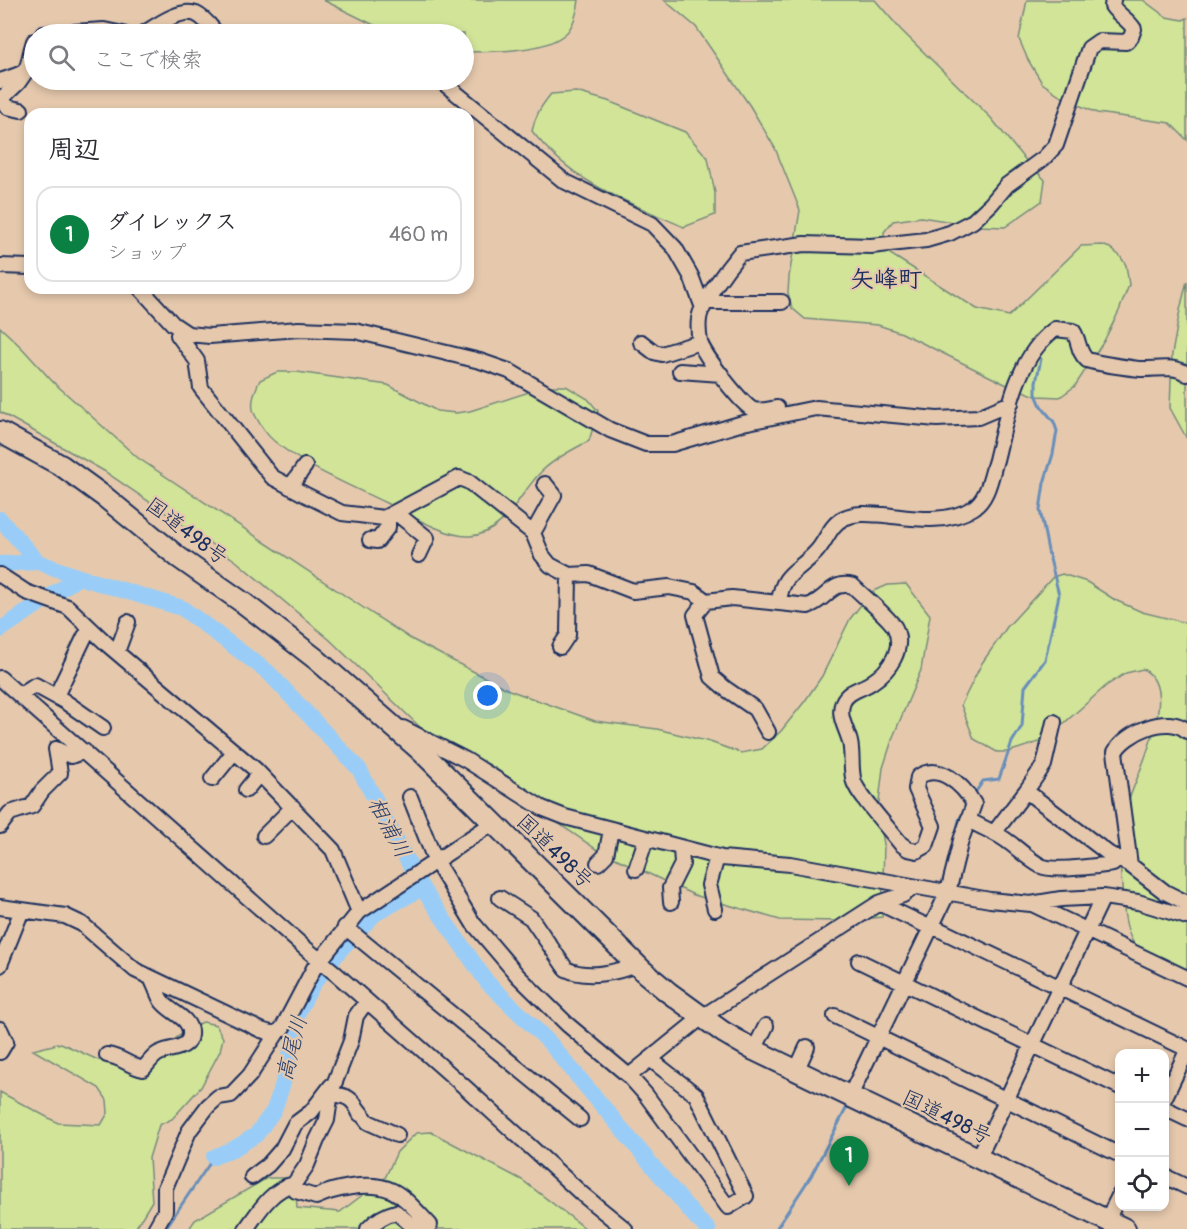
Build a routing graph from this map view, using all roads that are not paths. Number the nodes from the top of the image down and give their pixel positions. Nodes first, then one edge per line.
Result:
1 (1113, 0) edge
2 (159, 24) edge
3 (209, 24) edge
4 (24, 72) edge
5 (24, 74) edge
6 (0, 81) edge
7 (452, 90) edge
8 (21, 110) dead end
9 (0, 266) edge
10 (24, 267) edge
11 (146, 294) edge
12 (782, 302) dead end
13 (705, 305) junction
14 (178, 335) dead end
15 (640, 342) dead end
16 (700, 342) junction
17 (680, 371) dead end
18 (721, 374) junction
19 (1187, 374) edge
20 (1011, 402) junction
21 (805, 410) junction
22 (0, 432) edge
23 (305, 466) dead end
24 (545, 484) dead end
25 (290, 487) junction
26 (392, 514) junction
27 (534, 533) junction
28 (370, 540) dead end
29 (419, 555) dead end
30 (0, 575) edge
31 (569, 575) junction
32 (706, 601) junction
33 (779, 602) junction
34 (128, 622) dead end
35 (85, 636) dead end
36 (560, 647) dead end
37 (117, 652) junction
38 (0, 678) edge
39 (20, 695) junction
40 (56, 696) junction
41 (387, 720) junction
42 (1054, 723) dead end
43 (103, 728) dead end
44 (1187, 731) edge
45 (768, 732) dead end
46 (84, 751) junction
47 (234, 752) junction
48 (259, 774) junction
49 (212, 779) dead end
50 (246, 790) dead end
51 (1026, 791) junction
52 (410, 797) dead end
53 (292, 807) junction
54 (969, 820) junction
55 (493, 823) junction
56 (0, 826) edge
57 (611, 830) junction
58 (994, 833) junction
59 (264, 836) dead end
60 (646, 839) junction
61 (681, 848) junction
62 (717, 857) junction
63 (432, 862) junction
64 (598, 863) dead end
65 (1113, 864) dead end
66 (1130, 865) junction
67 (636, 869) dead end
68 (914, 887) junction
69 (942, 892) junction
70 (1103, 897) junction
71 (501, 898) dead end
72 (671, 902) dead end
73 (879, 903) junction
74 (1031, 903) junction
75 (1187, 903) edge
76 (0, 907) edge
77 (715, 909) dead end
78 (22, 910) junction
79 (358, 912) junction
80 (1187, 917) edge
81 (927, 926) junction
82 (1087, 930) junction
83 (352, 932) junction
84 (858, 961) dead end
85 (637, 964) junction
86 (0, 965) edge
87 (327, 966) junction
88 (151, 978) junction
89 (1187, 978) edge
90 (899, 981) junction
91 (1060, 987) junction
92 (366, 1002) junction
93 (835, 1016) dead end
94 (702, 1017) junction
95 (766, 1026) dead end
96 (0, 1029) edge
97 (277, 1033) junction
98 (873, 1036) junction
99 (1032, 1045) junction
100 (807, 1047) dead end
101 (754, 1050) junction
102 (1187, 1050) edge
103 (0, 1052) edge
104 (107, 1055) dead end
105 (650, 1059) junction
106 (796, 1071) junction
107 (629, 1076) junction
108 (1115, 1085) edge
109 (332, 1088) junction
110 (1169, 1088) edge
111 (850, 1096) junction
112 (1006, 1100) junction
113 (357, 1108) junction
114 (1169, 1110) edge
115 (580, 1119) dead end
116 (1187, 1119) edge
117 (363, 1123) dead end
118 (397, 1135) dead end
119 (1115, 1153) edge
120 (978, 1159) junction
121 (252, 1177) dead end
122 (1169, 1178) edge
123 (294, 1184) junction
124 (1187, 1187) edge
125 (1116, 1225) edge
126 (156, 1229) edge
127 (246, 1229) edge
128 (368, 1229) edge
129 (416, 1229) edge
130 (426, 1229) edge
131 (625, 1229) edge

1 - 13 street
2 - 3 street
4 - 6 street
5 - 8 street
7 - 13 street
9 - 10 street
11 - 21 street
12 - 13 street
13 - 16 street
14 - 25 street
15 - 16 street
16 - 18 street
17 - 18 street
18 - 21 street
19 - 20 street
20 - 21 street
20 - 33 street
22 - 41 highway, 国道498号
23 - 25 street
24 - 27 street
25 - 26 street
26 - 27 street
26 - 28 street
26 - 29 street
27 - 31 street
30 - 37 street
31 - 32 street
31 - 36 street
32 - 33 street
32 - 45 street
33 - 54 street
34 - 37 street
35 - 40 street
37 - 47 street
38 - 39 street
39 - 40 street
39 - 46 street
40 - 43 street
41 - 55 highway, 国道498号
41 - 57 street
42 - 51 street
44 - 66 street
46 - 56 street
46 - 87 street
47 - 48 street
47 - 49 street
48 - 50 street
48 - 53 street
51 - 58 street
51 - 66 street
52 - 63 street
53 - 59 street
53 - 79 street
54 - 58 street
54 - 69 street
55 - 63 street
55 - 85 highway, 国道498号
57 - 60 street
57 - 64 street
58 - 65 street
60 - 61 street
60 - 67 street
61 - 62 street
61 - 72 street
62 - 68 street
62 - 77 street
63 - 79 street
63 - 107 street
66 - 75 street
68 - 69 street
68 - 73 street
69 - 74 street
69 - 81 street
70 - 74 street
70 - 80 street
70 - 82 street
71 - 85 street
73 - 81 street
73 - 94 street
74 - 82 street
76 - 78 street
78 - 86 street
78 - 88 street
79 - 83 street
81 - 90 street
81 - 91 street
82 - 89 street
82 - 91 street
83 - 87 street
83 - 115 street
84 - 90 street
85 - 94 highway, 国道498号
87 - 92 street
87 - 97 street
88 - 97 street
88 - 104 street
90 - 98 street
90 - 99 street
91 - 99 street
91 - 102 street
92 - 109 street
92 - 131 street
93 - 98 street
94 - 101 highway, 国道498号
94 - 105 street
95 - 101 street
96 - 103 street
97 - 126 street
98 - 111 street
98 - 112 street
99 - 108 street
99 - 112 street
100 - 106 street
101 - 106 highway, 国道498号
102 - 110 street
105 - 107 street
105 - 107 street
106 - 111 highway, 国道498号
109 - 113 street
109 - 121 street
109 - 123 street
111 - 120 highway, 国道498号
112 - 119 street
112 - 120 street
113 - 117 street
113 - 118 street
114 - 116 street
120 - 125 highway, 国道498号
122 - 124 street
123 - 127 street
123 - 130 street
128 - 129 street

